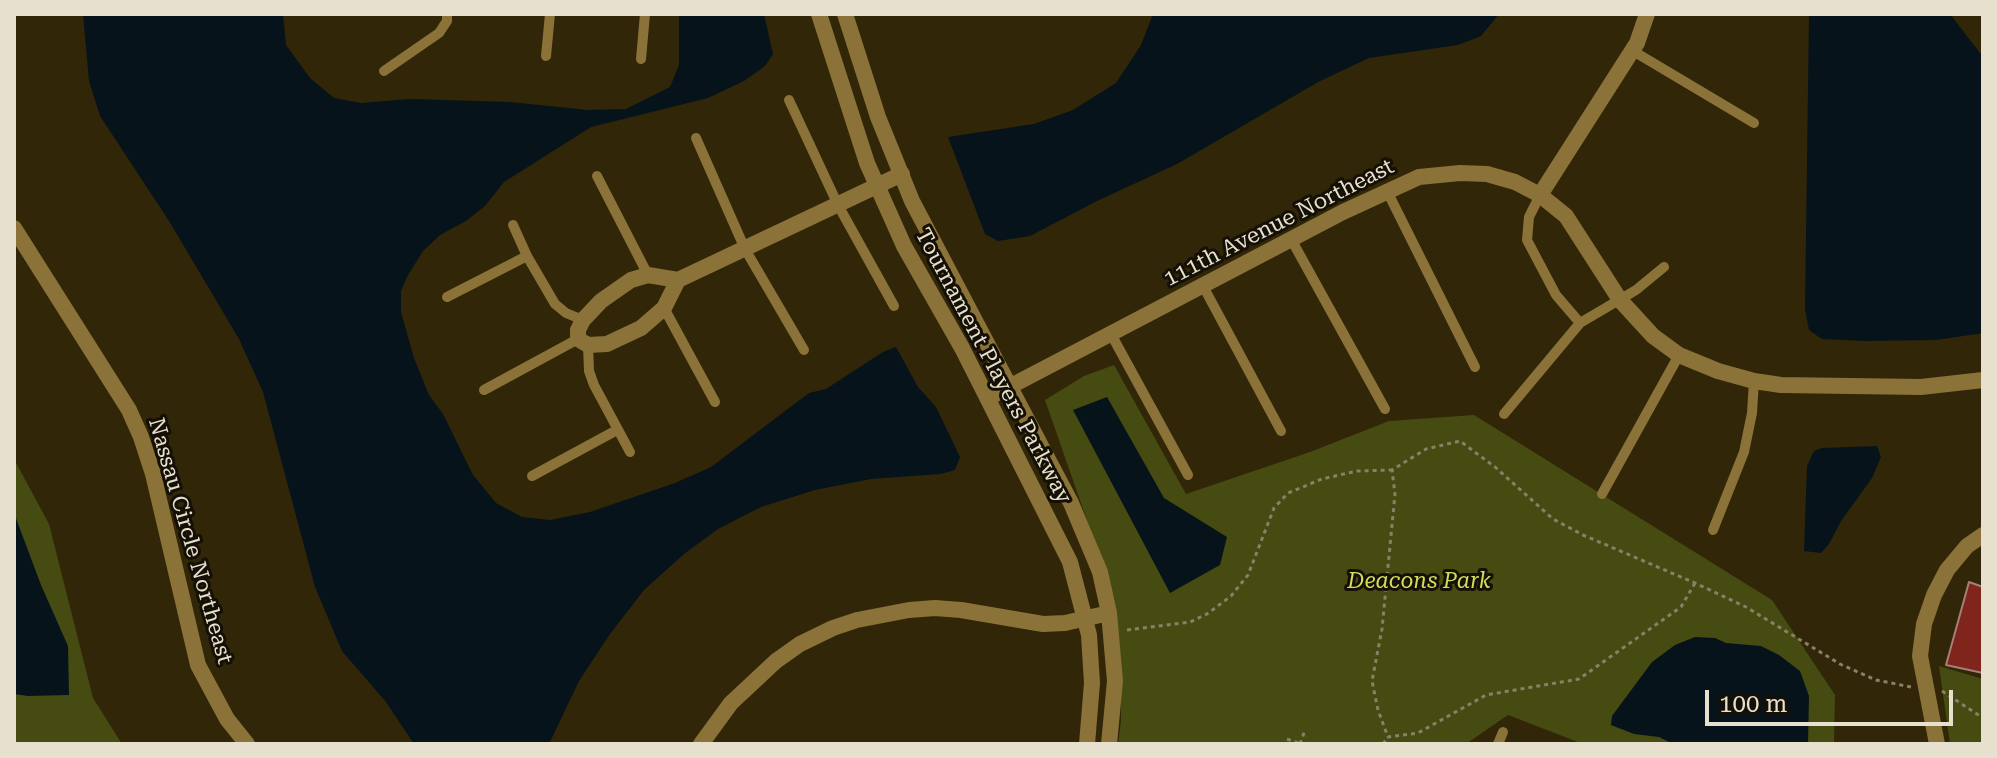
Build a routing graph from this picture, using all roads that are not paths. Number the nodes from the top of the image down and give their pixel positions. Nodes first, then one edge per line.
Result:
1 (447, 14) edge
2 (550, 14) edge
3 (645, 14) edge
4 (819, 14) edge
5 (845, 14) edge
6 (1647, 14) edge
7 (1633, 51) junction
8 (546, 56) dead end
9 (641, 59) dead end
10 (384, 71) dead end
11 (789, 100) dead end
12 (1754, 123) dead end
13 (696, 138) dead end
14 (902, 174) junction
15 (597, 176) dead end
16 (877, 186) junction
17 (1387, 191) junction
18 (1540, 195) junction
19 (838, 205) junction
20 (513, 225) dead end
21 (14, 228) edge
22 (1291, 239) junction
23 (745, 249) junction
24 (527, 256) junction
25 (1664, 267) dead end
26 (648, 275) junction
27 (678, 280) junction
28 (1203, 286) junction
29 (447, 297) dead end
30 (1620, 300) junction
31 (894, 306) dead end
32 (664, 308) junction
33 (583, 320) junction
34 (1580, 323) junction
35 (1111, 334) junction
36 (583, 342) junction
37 (804, 350) dead end
38 (1679, 355) junction
39 (1475, 367) dead end
40 (1983, 380) edge
41 (1754, 381) junction
42 (1009, 387) junction
43 (484, 390) dead end
44 (988, 398) junction
45 (715, 402) dead end
46 (1385, 409) dead end
47 (1504, 414) dead end
48 (617, 430) junction
49 (1281, 431) dead end
50 (630, 452) dead end
51 (1188, 475) dead end
52 (532, 476) dead end
53 (1602, 494) dead end
54 (1713, 530) dead end
55 (1983, 535) edge
56 (1109, 613) junction
57 (1086, 620) junction
58 (1503, 732) dead end
59 (247, 744) edge
60 (701, 744) edge
61 (1087, 744) edge
62 (1109, 744) edge
63 (1498, 744) edge
64 (1937, 744) edge

1 - 10 lane
2 - 8 lane
3 - 9 lane
4 - 16 street, Tournament Players Parkway
5 - 14 street, Tournament Players Parkway
6 - 7 street
7 - 12 lane
7 - 18 street
11 - 19 lane
13 - 23 lane
14 - 16 street
14 - 42 street, Tournament Players Parkway
15 - 26 lane
16 - 19 street
16 - 44 street, Tournament Players Parkway
17 - 18 street, 111th Avenue Northeast
17 - 22 street, 111th Avenue Northeast
17 - 39 lane
18 - 30 street, 111th Avenue Northeast
18 - 34 lane
19 - 23 street
19 - 31 lane
20 - 24 lane
21 - 59 street, Nassau Circle Northeast
22 - 28 street, 111th Avenue Northeast
22 - 46 lane
23 - 27 street
23 - 37 lane
24 - 29 lane
24 - 33 lane
25 - 30 lane
26 - 27 street
26 - 33 street
27 - 32 street
28 - 35 street, 111th Avenue Northeast
28 - 49 lane
30 - 34 lane
30 - 38 street, 111th Avenue Northeast
32 - 36 street
32 - 45 lane
33 - 36 street
34 - 47 lane
35 - 42 street, 111th Avenue Northeast
35 - 51 lane
36 - 43 lane
36 - 48 lane
38 - 41 street, 111th Avenue Northeast
38 - 53 lane
40 - 41 street, 111th Avenue Northeast
41 - 54 lane
42 - 44 street, 111th Avenue Northeast
42 - 56 street, Tournament Players Parkway
44 - 57 street, Tournament Players Parkway
48 - 50 lane
48 - 52 lane
55 - 64 street
56 - 57 street
56 - 62 street, Tournament Players Parkway
57 - 60 street
57 - 61 street, Tournament Players Parkway
58 - 63 lane

